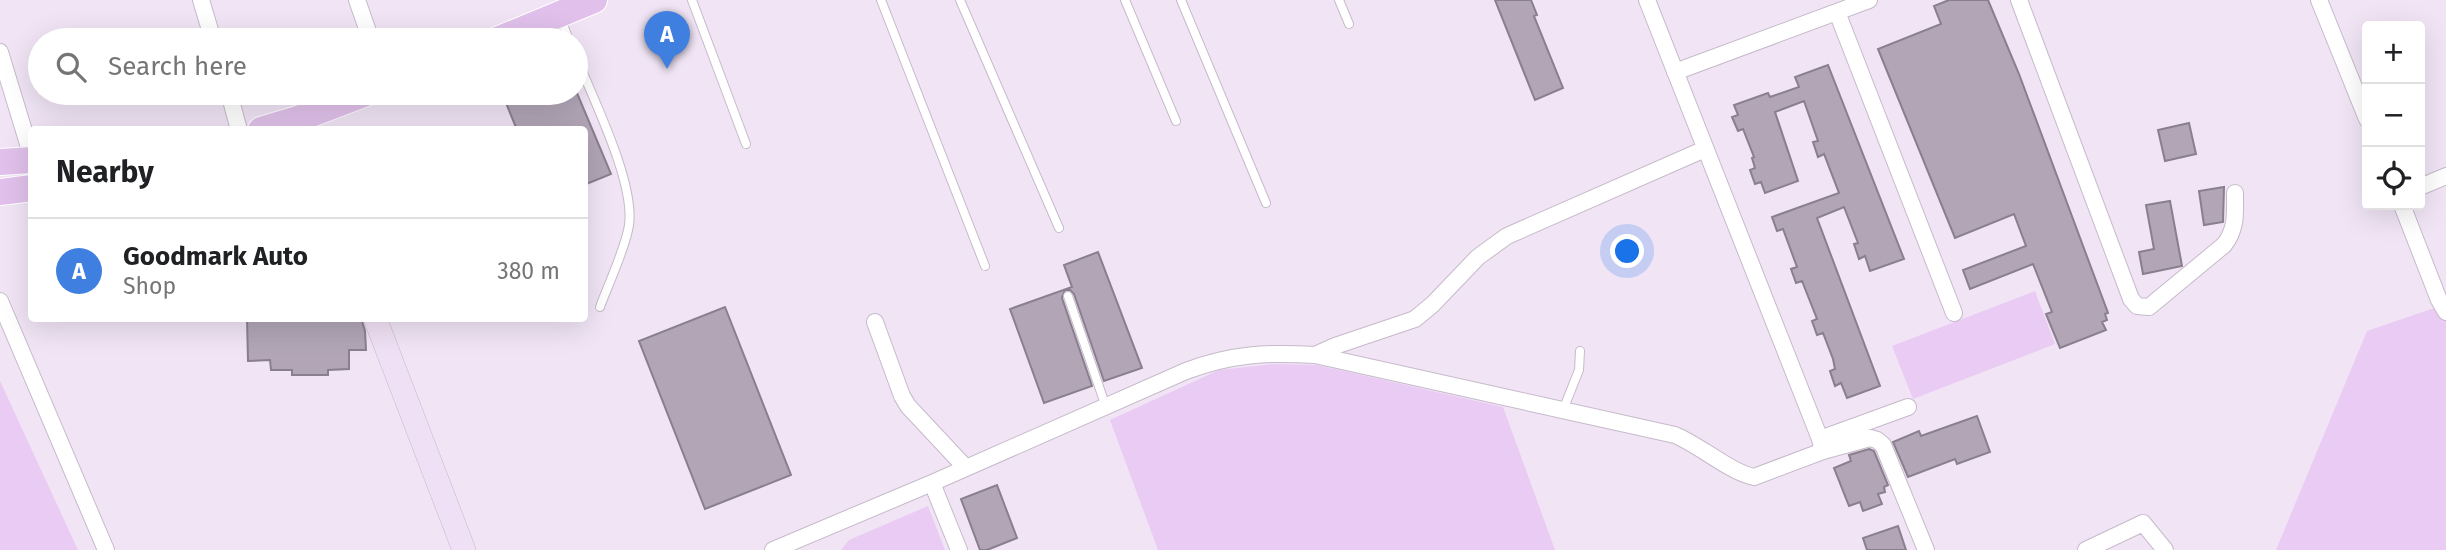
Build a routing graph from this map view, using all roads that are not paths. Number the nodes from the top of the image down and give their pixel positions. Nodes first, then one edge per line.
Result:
1 (201, 0) edge
2 (357, 0) edge
3 (594, 0) edge
4 (692, 0) edge
5 (881, 0) edge
6 (960, 0) edge
7 (1125, 0) edge
8 (1181, 0) edge
9 (1339, 0) edge
10 (1647, 0) edge
11 (1869, 0) edge
12 (2019, 0) edge
13 (2319, 0) edge
14 (1837, 12) junction
15 (559, 15) junction
16 (1349, 24) dead end
17 (209, 28) edge
18 (367, 28) edge
19 (527, 28) edge
20 (564, 28) edge
21 (0, 52) edge
22 (1675, 72) junction
23 (588, 87) edge
24 (232, 105) edge
25 (340, 105) edge
26 (2362, 107) edge
27 (1176, 121) dead end
28 (300, 124) edge
29 (238, 126) edge
30 (746, 144) dead end
31 (28, 146) edge
32 (1705, 149) junction
33 (28, 159) edge
34 (0, 162) edge
35 (2446, 176) edge
36 (2425, 185) edge
37 (28, 188) edge
38 (0, 192) edge
39 (2235, 193) dead end
40 (1266, 203) dead end
41 (2404, 210) edge
42 (1059, 228) dead end
43 (985, 266) dead end
44 (1068, 296) dead end
45 (0, 301) edge
46 (2443, 306) edge
47 (600, 307) dead end
48 (1954, 313) dead end
49 (377, 322) edge
50 (875, 322) dead end
51 (1580, 351) dead end
52 (1315, 355) junction
53 (1106, 407) junction
54 (1908, 407) dead end
55 (1563, 410) junction
56 (1821, 445) junction
57 (966, 468) junction
58 (932, 483) junction
59 (813, 534) junction
60 (106, 550) edge
61 (464, 550) edge
62 (773, 550) edge
63 (819, 550) edge
64 (959, 550) edge
65 (1926, 550) edge
66 (2086, 550) edge
67 (2165, 550) edge

1 - 17 street
2 - 18 street
3 - 15 main road
4 - 30 lane
5 - 43 lane
6 - 42 lane
7 - 27 lane
8 - 40 lane
9 - 16 lane
10 - 22 street
11 - 14 street
12 - 39 street
13 - 26 street
14 - 22 street
14 - 48 street
15 - 19 main road
15 - 20 lane
21 - 31 street
22 - 32 street
23 - 47 lane
24 - 29 street
25 - 28 main road
32 - 52 street
32 - 56 street
33 - 34 main road
35 - 36 street
37 - 38 main road
41 - 46 street
44 - 53 lane
45 - 60 street
49 - 61 street
50 - 57 street
51 - 55 lane
52 - 53 street
52 - 55 street
53 - 57 street
54 - 56 street
55 - 56 street
56 - 65 street
57 - 58 street
58 - 59 street
58 - 64 street
59 - 62 street
59 - 63 street
66 - 67 street

